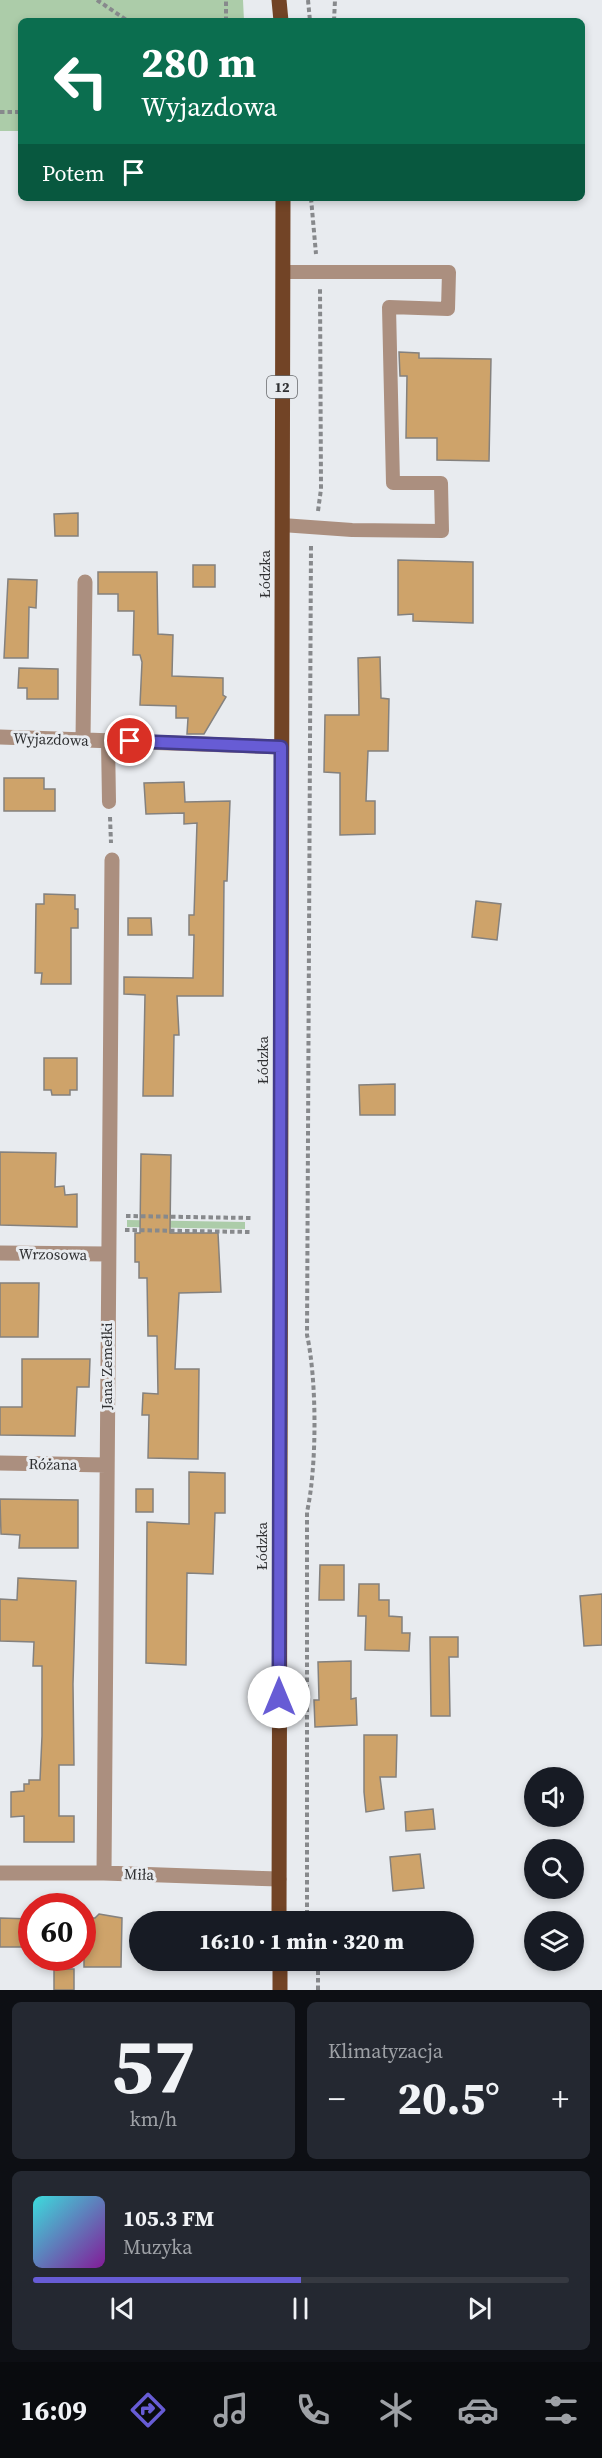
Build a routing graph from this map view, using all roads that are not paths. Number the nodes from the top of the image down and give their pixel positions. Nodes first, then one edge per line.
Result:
1 (279, 0) edge
2 (281, 18) edge
3 (283, 201) edge
4 (283, 272) junction
5 (282, 525) junction
6 (85, 582) dead end
7 (0, 737) edge
8 (83, 739) junction
9 (108, 740) junction
10 (281, 747) junction
11 (110, 802) road end
12 (112, 860) road end
13 (0, 1253) edge
14 (107, 1254) junction
15 (0, 1463) edge
16 (106, 1465) junction
17 (0, 1873) edge
18 (104, 1873) junction
19 (279, 1879) junction
20 (279, 1911) edge
21 (280, 1971) edge
22 (280, 1990) edge

1 - 2 main road
3 - 4 main road, Łódzka / 12
4 - 5 main road, Łódzka / 12
4 - 5 lane
5 - 10 main road, Łódzka / 12
6 - 8 street
7 - 8 street, Wyjazdowa
8 - 9 street, Wyjazdowa
9 - 10 street, Wyjazdowa
9 - 11 lane
10 - 19 main road, Łódzka / 12
12 - 14 street, Jana Zemełki
13 - 14 street, Wrzosowa
14 - 16 street, Jana Zemełki
15 - 16 street, Różana
16 - 18 street, Jana Zemełki
17 - 18 street, Miła
18 - 19 street, Miła
19 - 20 main road, Łódzka / 12
21 - 22 main road

